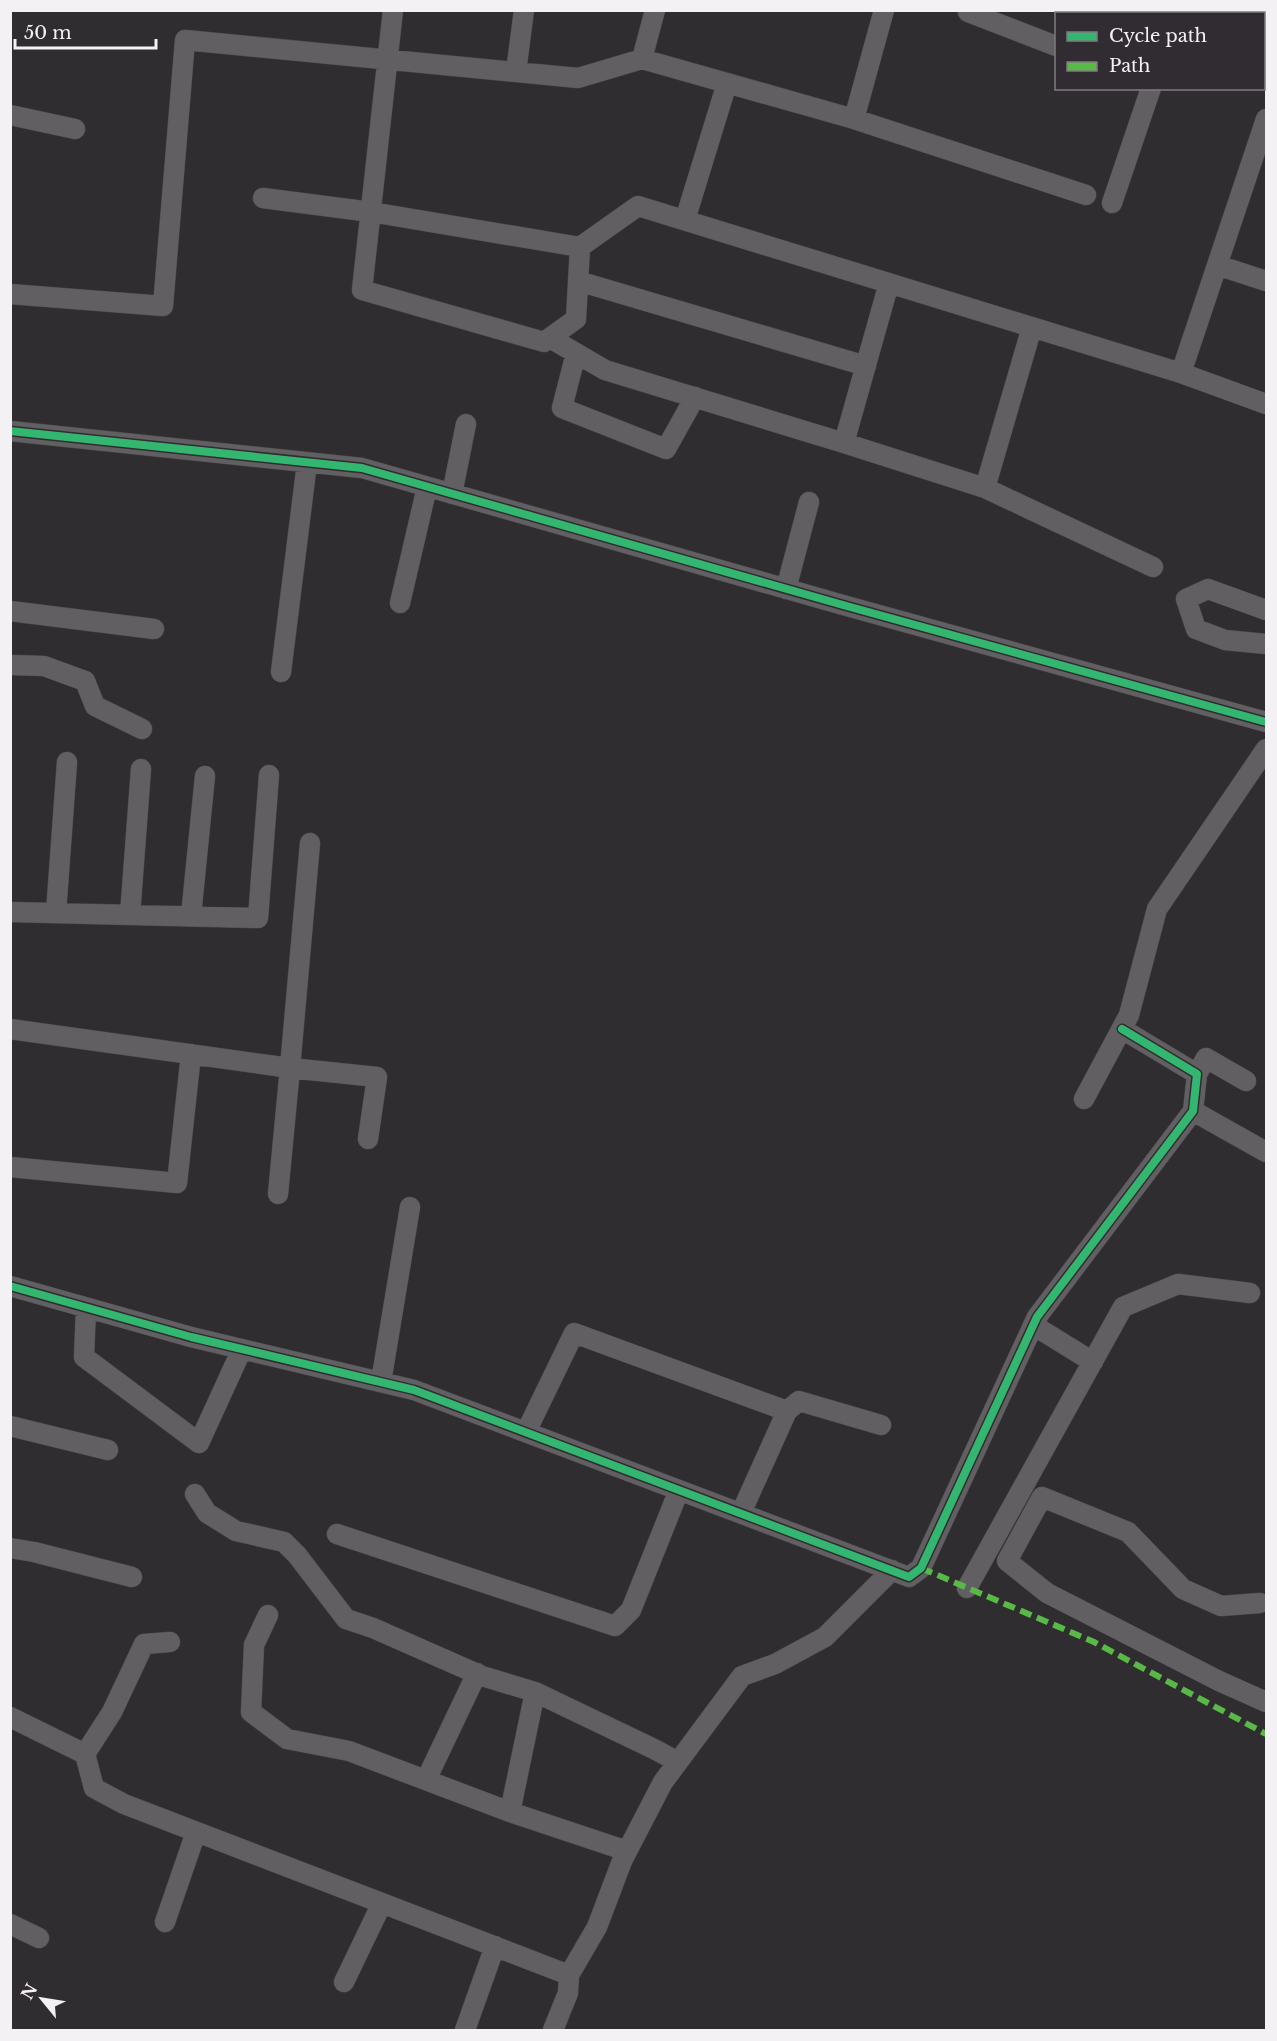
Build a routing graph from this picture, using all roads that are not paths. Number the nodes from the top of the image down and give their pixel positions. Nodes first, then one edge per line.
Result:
1 (393, 10) edge
2 (524, 10) edge
3 (655, 10) edge
4 (884, 10) edge
5 (968, 12) dead end
6 (1055, 46) edge
7 (642, 59) junction
8 (387, 60) junction
9 (516, 72) junction
10 (727, 83) junction
11 (1150, 90) edge
12 (10, 115) edge
13 (854, 119) junction
14 (1266, 119) edge
15 (75, 129) dead end
16 (1086, 195) dead end
17 (263, 198) dead end
18 (1112, 203) dead end
19 (371, 212) junction
20 (685, 220) junction
21 (580, 247) junction
22 (1217, 266) junction
23 (578, 281) junction
24 (1266, 281) edge
25 (889, 283) junction
26 (10, 294) edge
27 (1032, 327) junction
28 (550, 338) junction
29 (576, 353) junction
30 (866, 366) junction
31 (1181, 373) junction
32 (695, 397) junction
33 (1266, 404) edge
34 (466, 424) dead end
35 (10, 431) edge
36 (844, 443) junction
37 (307, 463) junction
38 (427, 487) junction
39 (985, 488) junction
40 (452, 494) junction
41 (809, 502) dead end
42 (1153, 567) dead end
43 (786, 589) junction
44 (400, 603) dead end
45 (1266, 610) edge
46 (10, 611) edge
47 (154, 629) dead end
48 (1266, 644) edge
49 (10, 665) edge
50 (281, 672) dead end
51 (1266, 723) edge
52 (142, 729) dead end
53 (1266, 749) edge
54 (66, 762) dead end
55 (141, 769) dead end
56 (269, 775) dead end
57 (205, 776) dead end
58 (310, 843) dead end
59 (10, 912) edge
60 (56, 913) junction
61 (130, 915) junction
62 (191, 916) junction
63 (10, 1029) edge
64 (1122, 1029) junction
65 (191, 1054) junction
66 (290, 1068) junction
67 (1197, 1074) junction
68 (1246, 1081) dead end
69 (1084, 1099) dead end
70 (1194, 1111) junction
71 (368, 1139) dead end
72 (1266, 1152) edge
73 (10, 1167) edge
74 (278, 1194) dead end
75 (410, 1207) dead end
76 (10, 1286) edge
77 (1250, 1293) dead end
78 (86, 1308) junction
79 (1033, 1325) junction
80 (242, 1349) junction
81 (1093, 1362) junction
82 (381, 1382) junction
83 (787, 1411) junction
84 (881, 1425) dead end
85 (10, 1426) edge
86 (526, 1432) junction
87 (108, 1450) dead end
88 (679, 1490) junction
89 (195, 1494) dead end
90 (741, 1513) junction
91 (337, 1534) dead end
92 (10, 1548) edge
93 (892, 1570) junction
94 (132, 1577) dead end
95 (967, 1588) dead end
96 (1260, 1603) dead end
97 (268, 1615) dead end
98 (170, 1642) dead end
99 (477, 1673) junction
100 (535, 1692) junction
101 (1266, 1702) edge
102 (10, 1717) edge
103 (85, 1755) junction
104 (678, 1762) junction
105 (426, 1780) junction
106 (510, 1812) junction
107 (196, 1832) junction
108 (627, 1851) junction
109 (382, 1903) junction
110 (165, 1922) dead end
111 (10, 1924) edge
112 (39, 1938) dead end
113 (495, 1946) junction
114 (569, 1975) junction
115 (344, 1982) dead end
116 (465, 2031) edge
117 (553, 2031) edge

1 - 8 street
2 - 9 street
3 - 7 street
4 - 13 street
5 - 6 street
7 - 9 street
7 - 10 street
8 - 9 street
8 - 19 street
8 - 26 street
10 - 13 street
10 - 20 street
11 - 18 street
12 - 15 street
13 - 16 street
14 - 22 street
17 - 19 street
19 - 21 street
19 - 28 street
20 - 21 street
20 - 25 street
21 - 23 street
22 - 24 street
22 - 31 street
23 - 28 street
23 - 30 street
25 - 27 street
25 - 30 street
27 - 31 street
27 - 39 street
28 - 29 street
29 - 32 street
29 - 32 street
30 - 36 street
31 - 33 street
32 - 36 street
34 - 40 street
35 - 37 street
36 - 39 street
37 - 38 street
37 - 50 street
38 - 40 street
38 - 44 street
39 - 42 street
40 - 43 street
41 - 43 street
43 - 51 street
45 - 48 street
46 - 47 street
49 - 52 street
53 - 64 street
54 - 60 street
55 - 61 street
56 - 62 street
57 - 62 street
58 - 66 street
59 - 60 street
60 - 61 street
61 - 62 street
63 - 65 street
64 - 67 street
64 - 69 street
65 - 66 street
65 - 73 street
66 - 71 street
66 - 74 street
67 - 68 street
67 - 70 street
70 - 72 street
70 - 79 street
75 - 82 street
76 - 78 street
77 - 81 street
78 - 80 street
78 - 80 street
79 - 81 street
79 - 93 street
80 - 82 street
81 - 95 street
82 - 86 street
83 - 84 street
83 - 86 street
83 - 90 street
85 - 87 street
86 - 88 street
88 - 90 street
88 - 91 street
89 - 99 street
90 - 93 street
92 - 94 street
93 - 104 street
96 - 101 street
97 - 105 street
98 - 103 street
99 - 100 street
99 - 105 street
100 - 104 street
100 - 106 street
102 - 103 street
103 - 107 street
104 - 108 street
105 - 106 street
106 - 108 street
107 - 109 street
107 - 110 street
108 - 114 street
109 - 113 street
109 - 115 street
111 - 112 street
113 - 114 street
113 - 116 street
114 - 117 street

